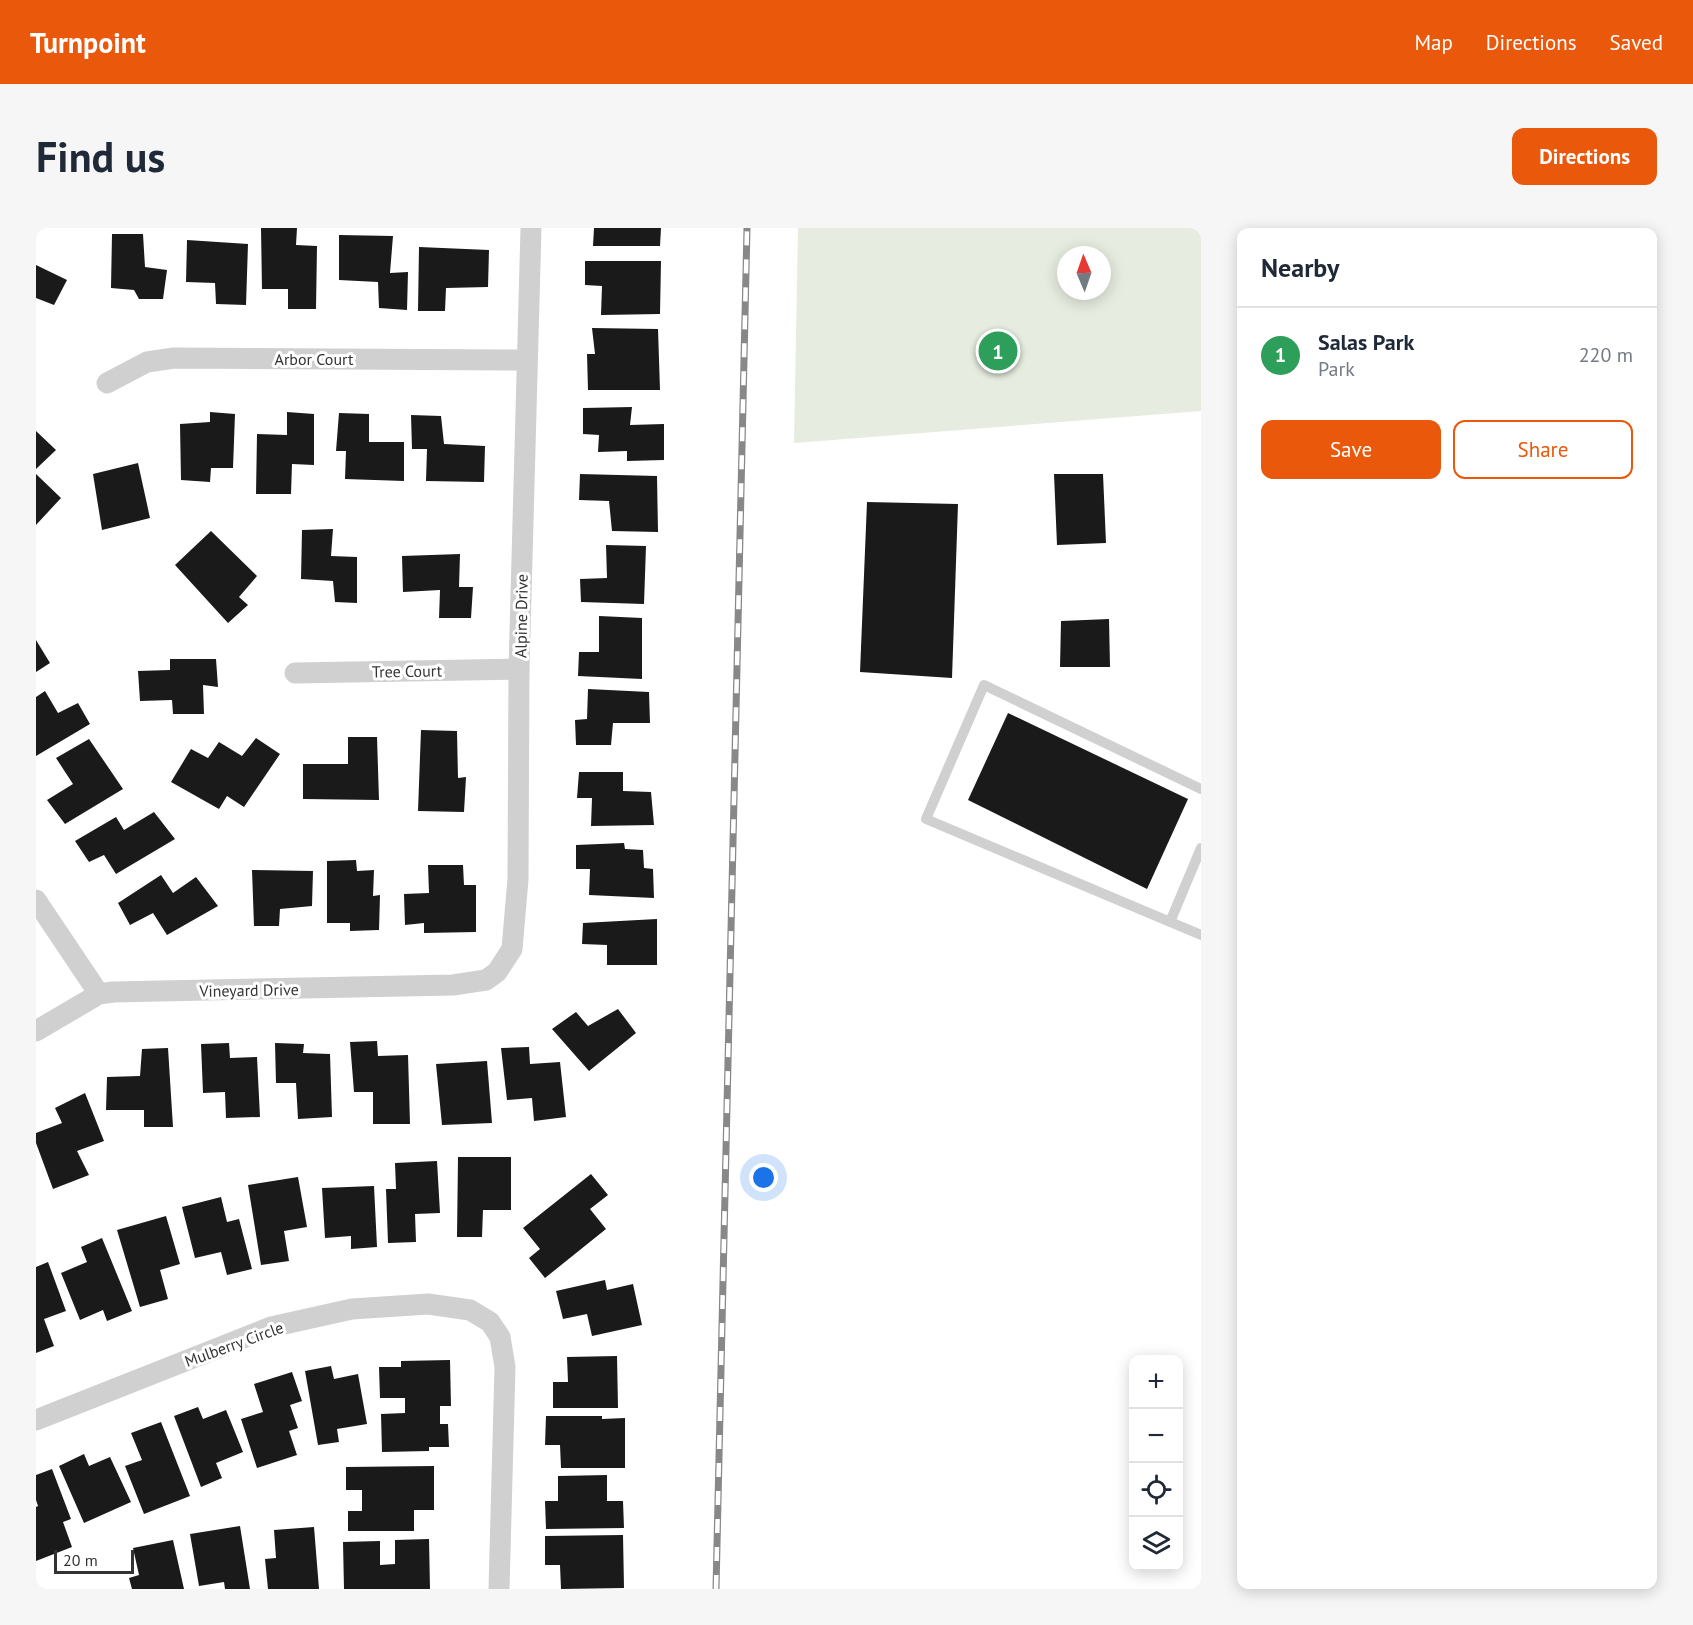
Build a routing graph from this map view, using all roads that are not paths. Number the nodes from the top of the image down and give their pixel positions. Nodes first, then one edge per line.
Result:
1 (531, 228) edge
2 (527, 360) junction
3 (107, 383) dead end
4 (519, 669) junction
5 (295, 673) dead end
6 (1201, 789) edge
7 (1201, 848) edge
8 (36, 900) edge
9 (1170, 922) junction
10 (1201, 934) edge
11 (472, 982) joint
12 (99, 994) junction
13 (36, 1031) edge
14 (36, 1420) edge
15 (499, 1589) edge

1 - 2 street, Alpine Drive
2 - 3 street, Arbor Court
2 - 4 street, Alpine Drive
4 - 5 street, Tree Court
4 - 11 street, Alpine Drive
6 - 9 lane
7 - 9 lane
8 - 12 street
9 - 10 lane
11 - 12 street, Vineyard Drive
12 - 13 street, Vineyard Drive
14 - 15 street, Mulberry Circle

